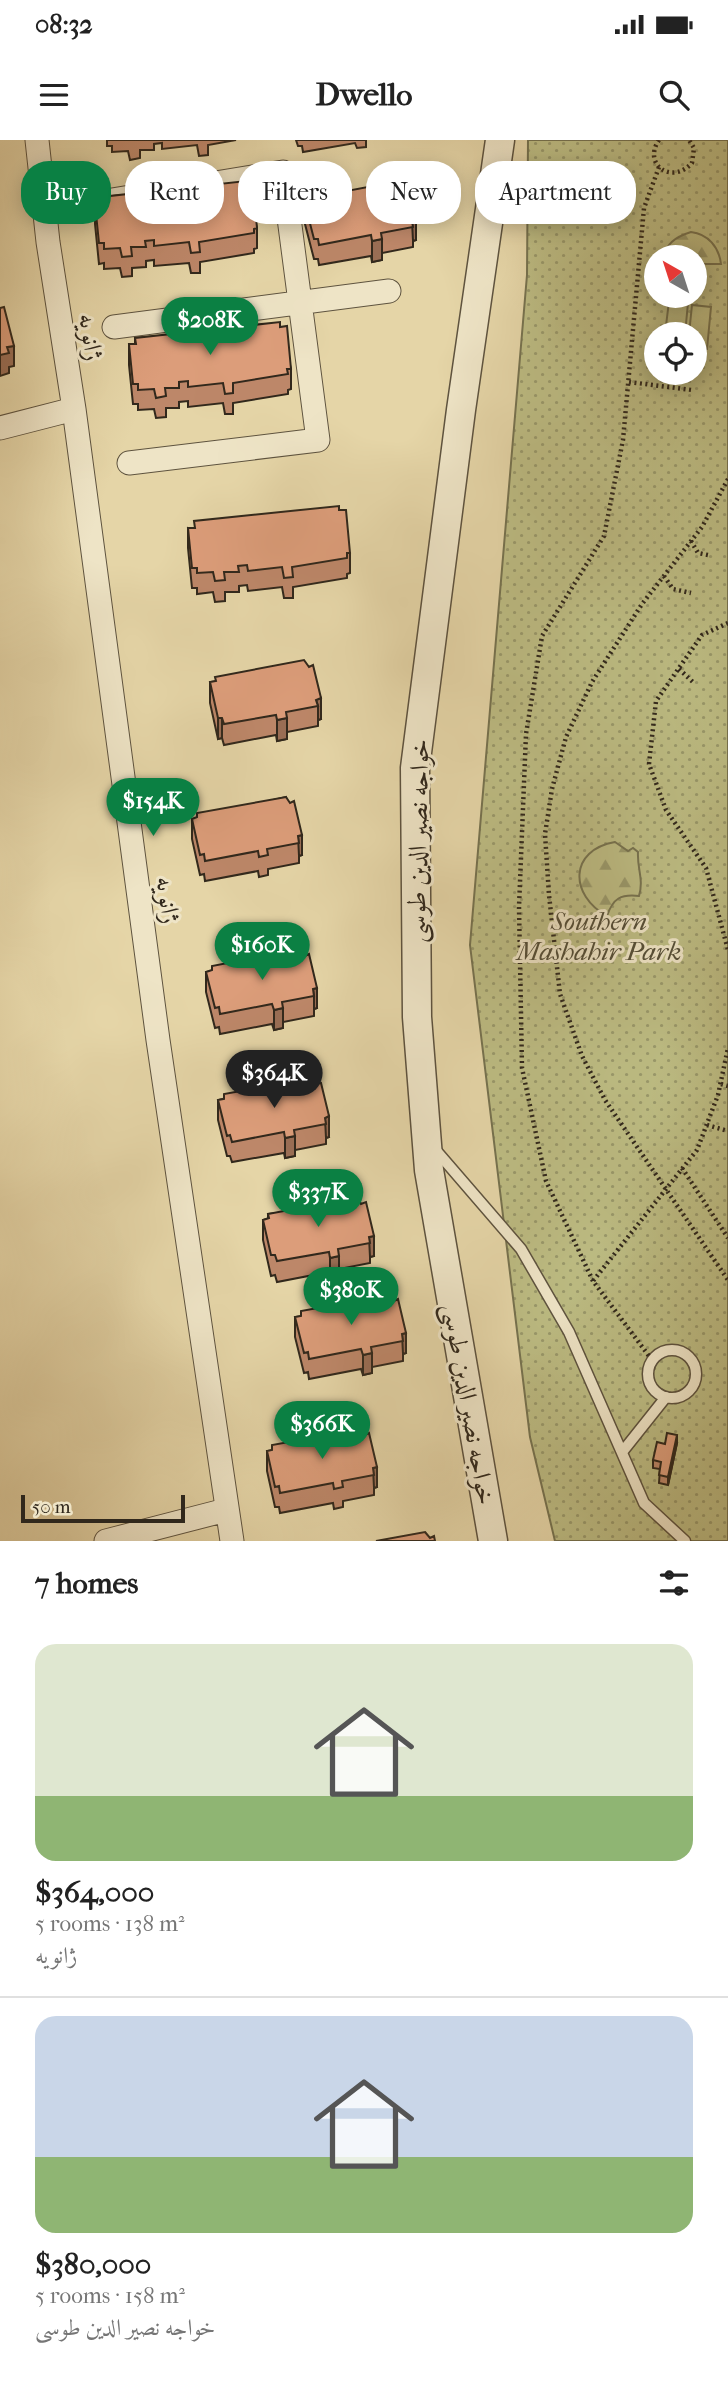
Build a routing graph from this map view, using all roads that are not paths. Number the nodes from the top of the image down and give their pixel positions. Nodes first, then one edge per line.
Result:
1 (37, 140) edge
2 (500, 140) edge
3 (39, 161) edge
4 (111, 200) edge
5 (47, 224) edge
6 (389, 291) dead end
7 (300, 303) junction
8 (114, 327) dead end
9 (74, 409) junction
10 (0, 428) edge
11 (130, 463) dead end
12 (427, 1140) junction
13 (666, 1397) junction
14 (623, 1451) junction
15 (226, 1510) junction
16 (106, 1541) edge
17 (232, 1541) edge
18 (494, 1541) edge
19 (685, 1541) edge

1 - 3 street, ژانویه
2 - 12 street, خواجه نصیر الدین طوسی
4 - 7 street
5 - 9 street, ژانویه
6 - 7 street
7 - 8 street
7 - 11 street
9 - 10 street
9 - 15 street, ژانویه
12 - 14 lane
12 - 18 street, خواجه نصیر الدین طوسی
13 - 13 lane
13 - 14 lane
14 - 19 lane
15 - 16 street
15 - 17 street, ژانویه

